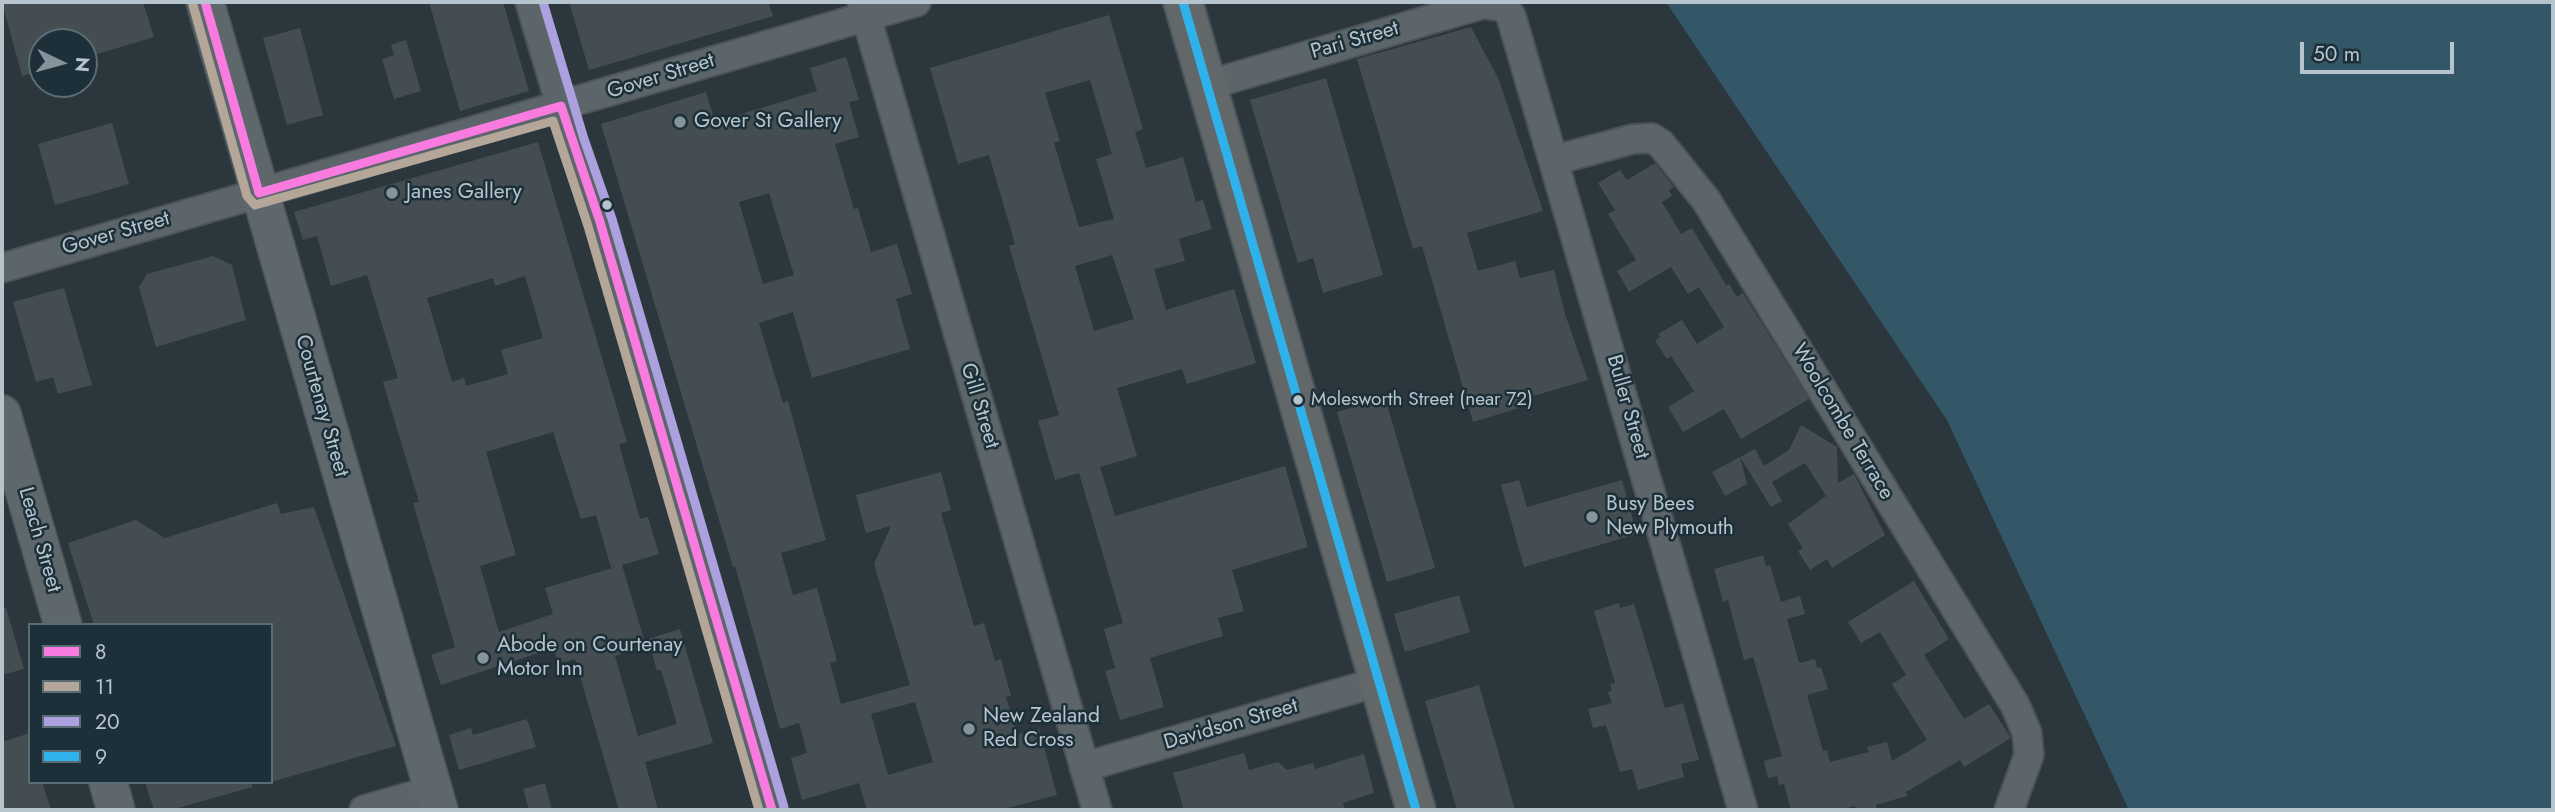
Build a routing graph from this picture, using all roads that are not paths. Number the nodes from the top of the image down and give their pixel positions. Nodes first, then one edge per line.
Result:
1 (205, 2) edge
2 (530, 2) edge
3 (916, 2) edge
4 (1183, 2) edge
5 (1504, 7) joint
6 (864, 9) edge
7 (1208, 85) junction
8 (561, 106) junction
9 (1555, 160) junction
10 (259, 193) junction
11 (2, 268) edge
12 (2, 414) edge
13 (62, 623) edge
14 (1378, 682) junction
15 (1084, 767) junction
16 (109, 784) edge
17 (436, 800) edge
18 (116, 810) edge
19 (364, 810) edge
20 (772, 810) edge
21 (1097, 810) edge
22 (1416, 810) edge
23 (1743, 810) edge
24 (2009, 810) edge

1 - 10 main road, Courtenay Street
2 - 8 street
3 - 6 street, Gover Street
4 - 7 highway
5 - 7 street, Pari Street
5 - 9 street, Buller Street
6 - 8 street, Gover Street
6 - 15 street, Gill Street
7 - 14 highway
8 - 10 street, Gover Street
8 - 20 street
9 - 23 street, Buller Street
9 - 24 street, Woolcombe Terrace
10 - 11 street, Gover Street
10 - 17 main road, Courtenay Street
12 - 13 main road, Leach Street
14 - 15 street, Davidson Street
14 - 22 highway
15 - 21 street, Gill Street
16 - 18 main road
17 - 19 street

